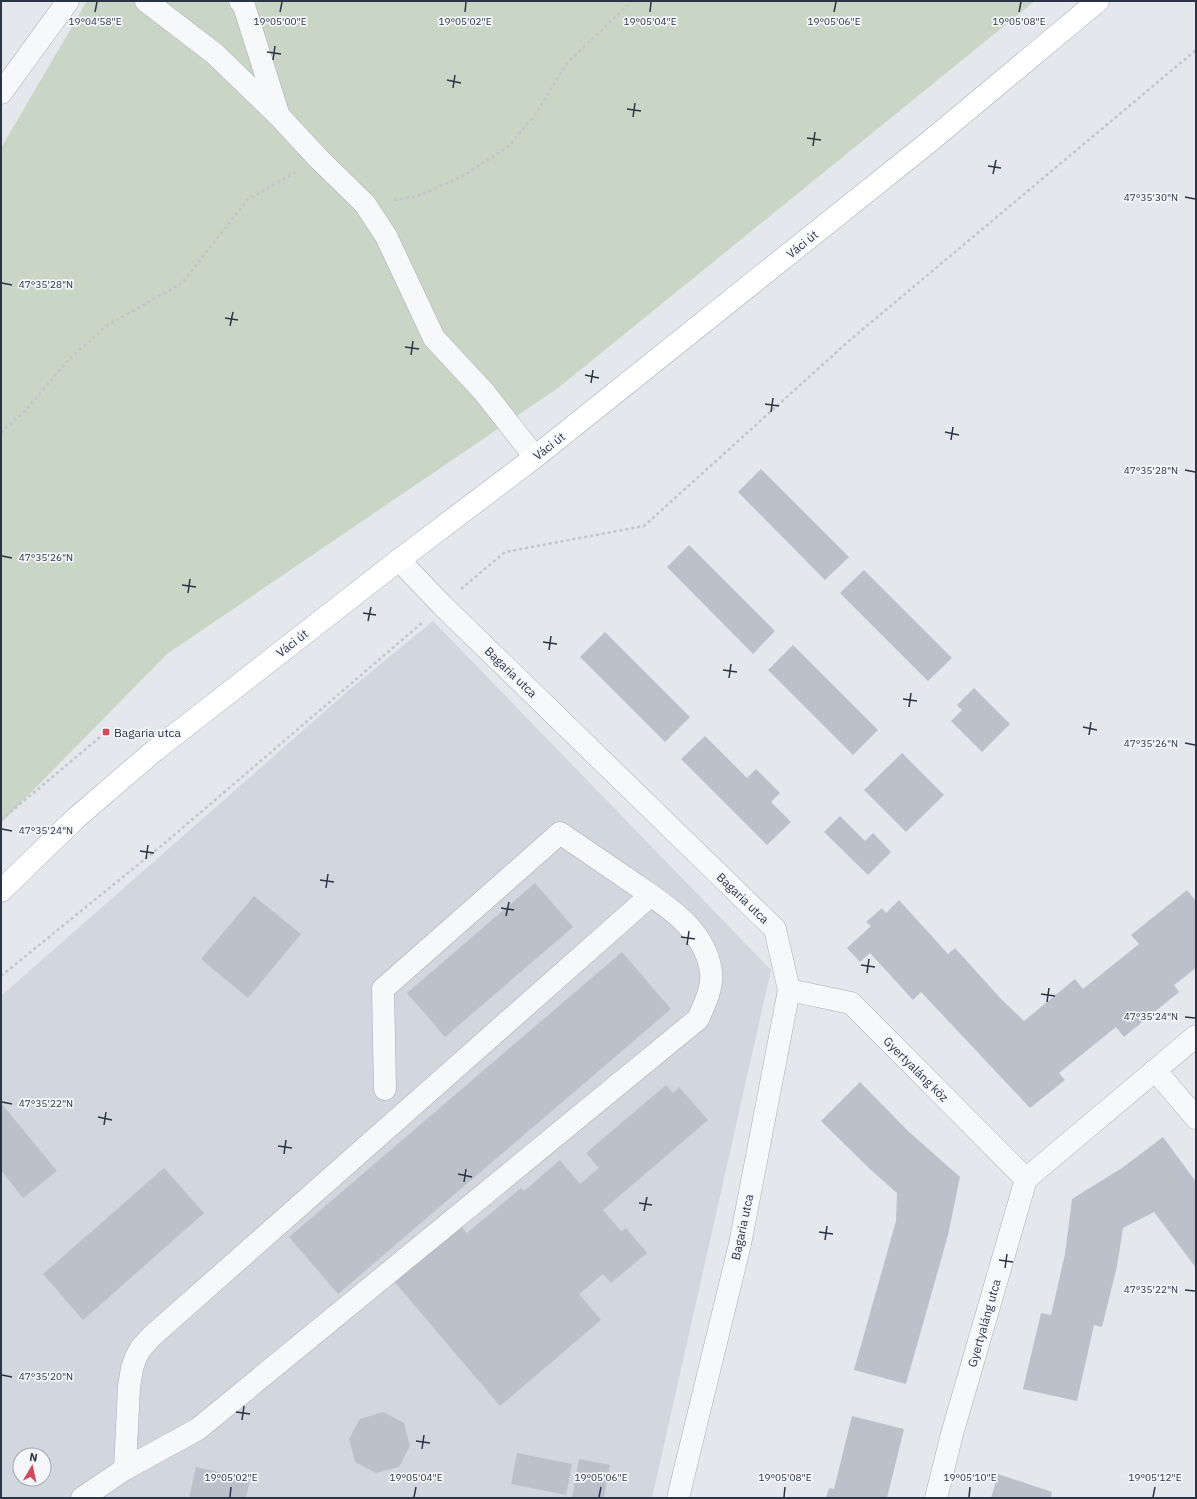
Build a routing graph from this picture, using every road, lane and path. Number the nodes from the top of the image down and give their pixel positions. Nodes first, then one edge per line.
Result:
1 (68, 1) edge
2 (146, 1) edge
3 (240, 1) edge
4 (632, 1) edge
5 (1098, 1) edge
6 (1196, 50) edge
7 (1, 93) edge
8 (279, 116) junction
9 (319, 159) junction
10 (365, 204) junction
11 (1, 433) edge
12 (535, 457) junction
13 (399, 560) junction
14 (460, 590) dead end
15 (424, 621) dead end
16 (106, 732) dead end
17 (1, 820) edge
18 (1, 891) edge
19 (651, 895) junction
20 (1, 976) edge
21 (789, 990) junction
22 (1196, 1036) edge
23 (1155, 1070) junction
24 (385, 1089) dead end
25 (1196, 1118) edge
26 (1026, 1178) junction
27 (125, 1469) junction
28 (82, 1498) edge
29 (678, 1498) edge
30 (936, 1498) edge

1 - 7 street
2 - 8 street
3 - 8 street
4 - 10 path
5 - 12 main road, Váci út
6 - 14 path
8 - 9 street
9 - 10 street
9 - 11 path
10 - 12 street
12 - 13 main road, Váci út
13 - 18 main road, Váci út
13 - 21 street, Bagaria utca
15 - 20 path
16 - 17 path
19 - 24 street
19 - 27 street
19 - 27 street
21 - 26 street, Gyertyaláng köz
21 - 29 street, Bagaria utca
22 - 23 street
23 - 25 street
23 - 26 street
26 - 30 street, Gyertyaláng utca
27 - 28 street

